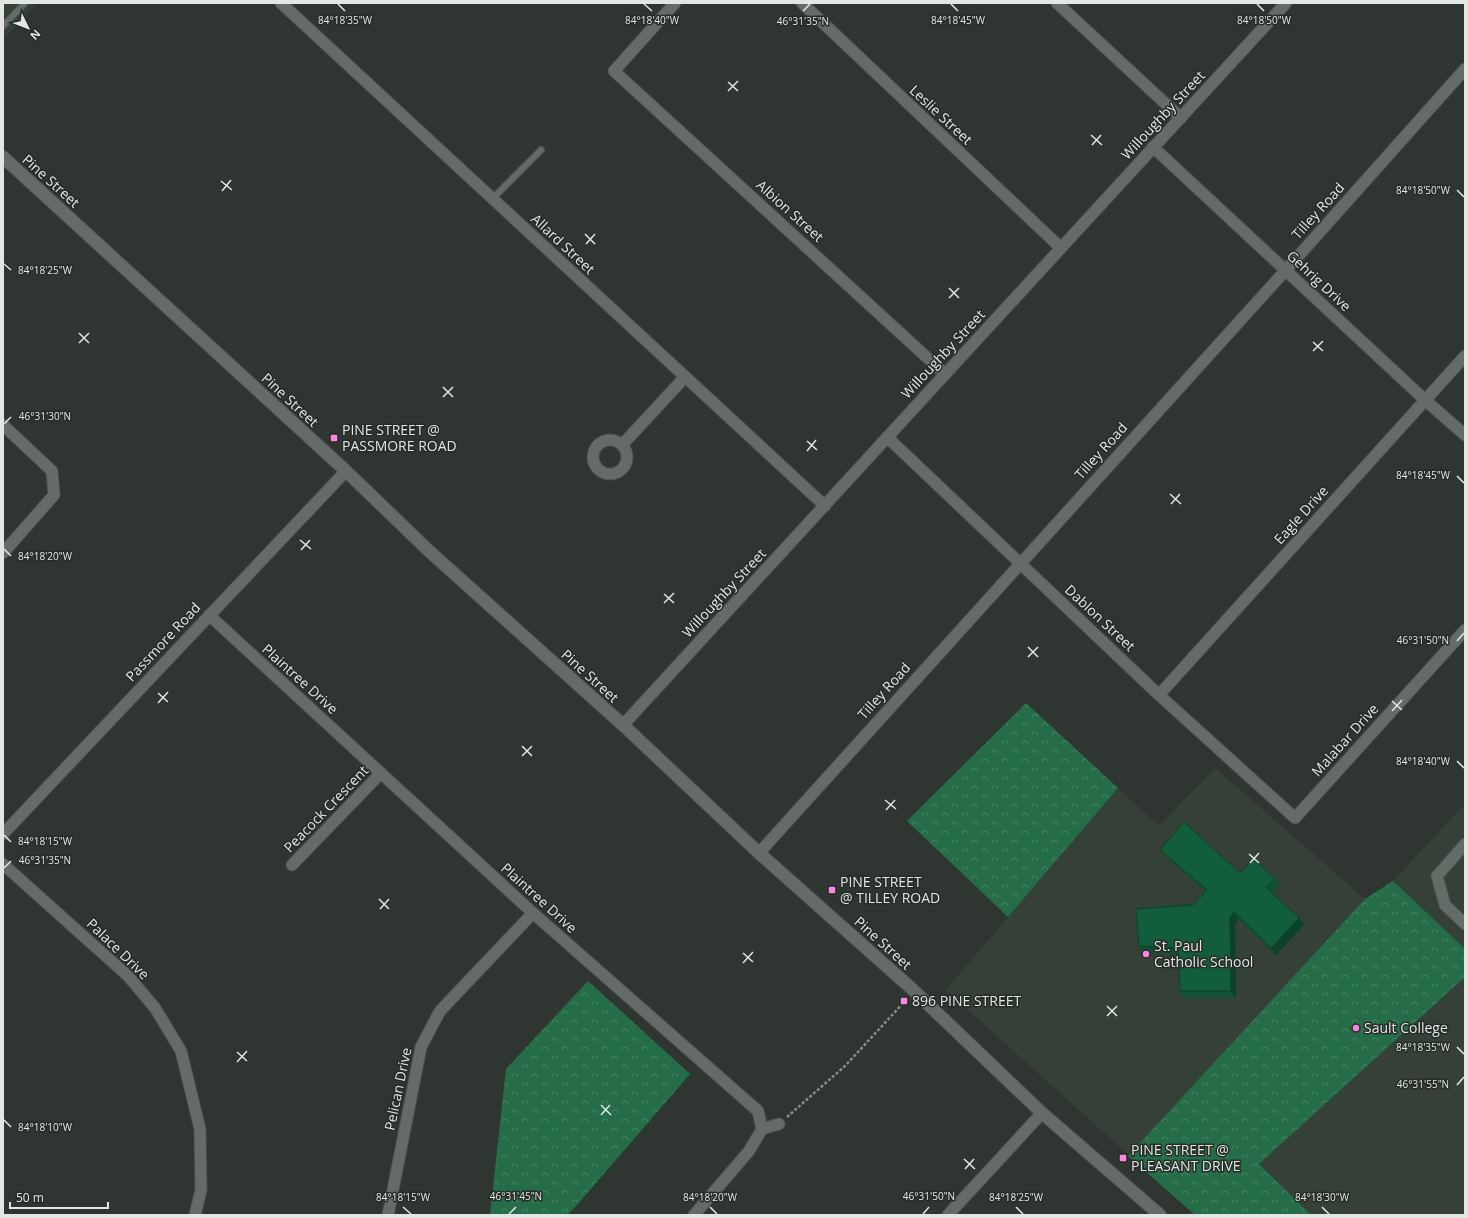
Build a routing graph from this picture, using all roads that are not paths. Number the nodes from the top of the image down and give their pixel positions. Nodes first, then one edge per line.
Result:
1 (25, 3) edge
2 (281, 3) edge
3 (675, 3) edge
4 (802, 3) edge
5 (1057, 3) edge
6 (1286, 3) edge
7 (3, 26) edge
8 (1465, 69) edge
9 (1181, 118) junction
10 (1153, 147) junction
11 (541, 150) dead end
12 (3, 157) edge
13 (492, 198) junction
14 (1061, 248) junction
15 (1285, 271) junction
16 (1465, 356) edge
17 (945, 374) junction
18 (685, 377) junction
19 (1425, 400) junction
20 (3, 425) edge
21 (1465, 436) edge
22 (887, 437) junction
23 (622, 444) dead end
24 (346, 471) junction
25 (825, 506) junction
26 (3, 553) edge
27 (1020, 564) junction
28 (209, 615) junction
29 (1465, 630) edge
30 (1159, 695) junction
31 (623, 725) junction
32 (381, 773) junction
33 (1295, 818) joint
34 (3, 834) edge
35 (1465, 844) edge
36 (759, 852) junction
37 (3, 864) edge
38 (292, 865) dead end
39 (533, 913) junction
40 (1465, 924) edge
41 (1042, 1113) junction
42 (779, 1124) road end
43 (762, 1129) junction
44 (195, 1215) edge
45 (388, 1215) edge
46 (694, 1215) edge
47 (948, 1215) edge
48 (1160, 1215) edge

1 - 7 lane
2 - 13 street, Allard Street
3 - 17 street, Albion Street
4 - 14 street, Leslie Street
5 - 9 street
6 - 9 street, Willoughby Street
8 - 15 street, Tilley Road
9 - 10 street, Willoughby Street
10 - 14 street, Willoughby Street
10 - 15 street, Gehrig Drive
11 - 13 lane
12 - 24 street, Pine Street
13 - 18 street, Allard Street
14 - 17 street, Willoughby Street
15 - 19 street, Gehrig Drive
15 - 27 street, Tilley Road
16 - 19 street, Eagle Drive
17 - 22 street, Willoughby Street
18 - 23 street
18 - 25 street, Allard Street
19 - 21 street, Gehrig Drive
19 - 30 street, Eagle Drive
20 - 26 street
22 - 25 street, Willoughby Street
22 - 27 street, Dablon Street
24 - 28 street, Passmore Road
24 - 31 street, Pine Street
25 - 31 street, Willoughby Street
27 - 30 street, Dablon Street
27 - 36 street, Tilley Road
28 - 32 street, Plaintree Drive
28 - 34 street, Passmore Road
29 - 33 street, Malabar Drive
30 - 33 street, Dablon Street
31 - 36 street, Pine Street
32 - 38 street, Peacock Crescent
32 - 39 street, Plaintree Drive
35 - 40 street
36 - 41 street, Pine Street
37 - 44 street, Palace Drive
39 - 43 street, Plaintree Drive
39 - 45 street, Pelican Drive
41 - 47 street
41 - 48 street, Pine Street
42 - 43 street
43 - 46 street

